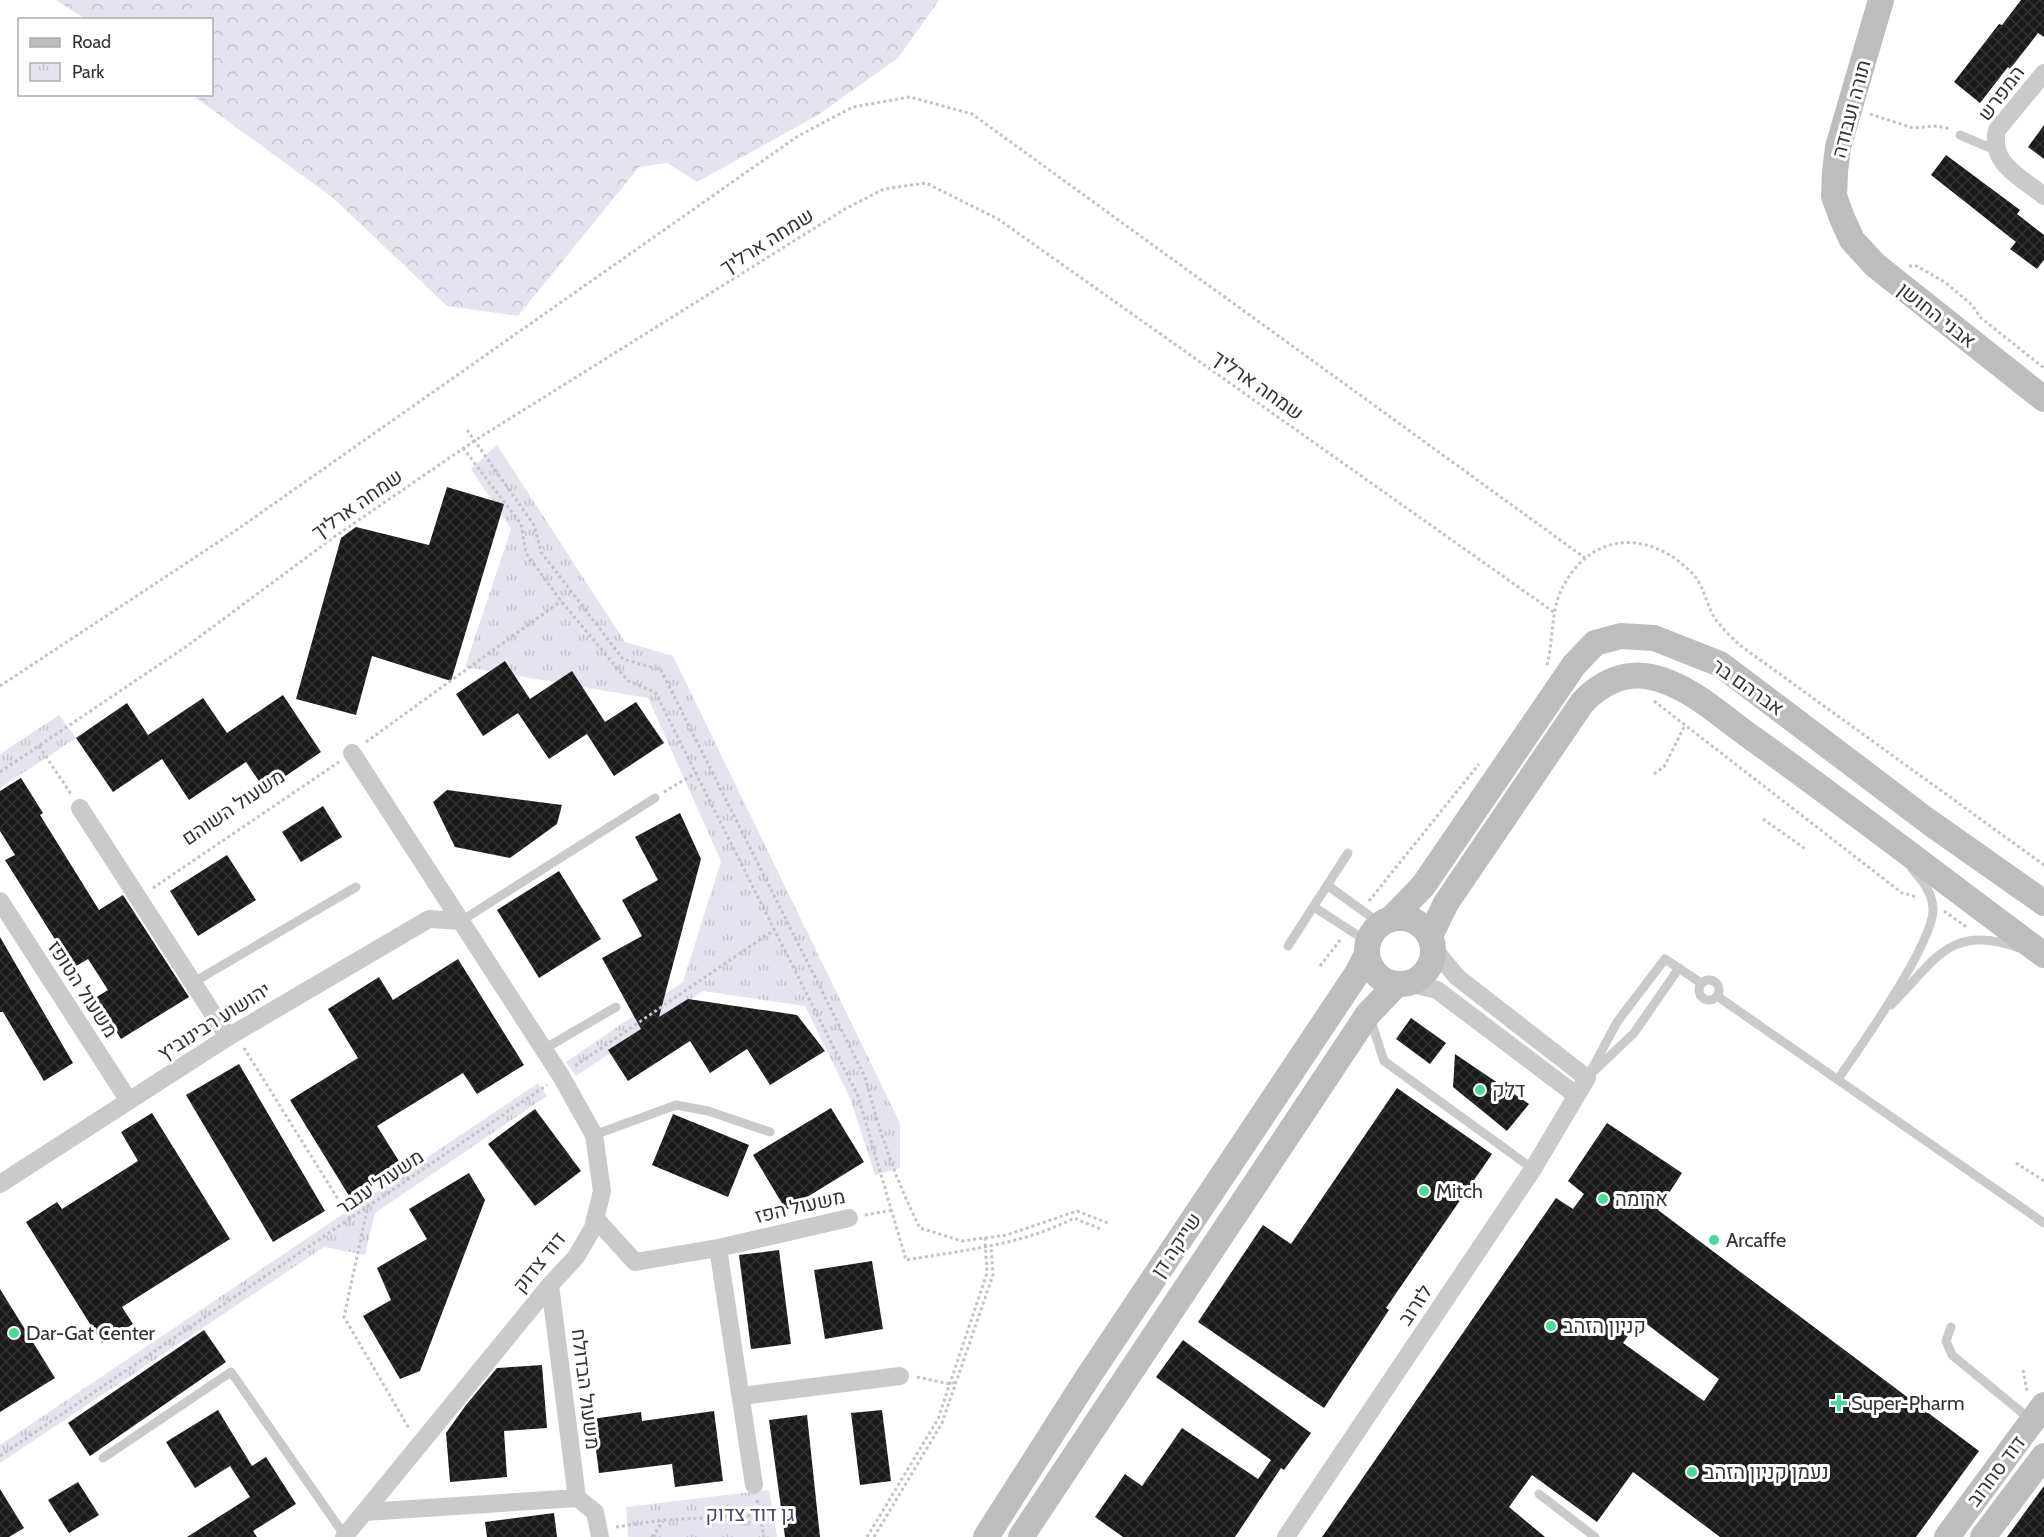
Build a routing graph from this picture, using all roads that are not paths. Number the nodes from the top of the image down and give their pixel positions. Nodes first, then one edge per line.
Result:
1 (1881, 0) edge
2 (2044, 73) edge
3 (1960, 135) road end
4 (1995, 145) junction
5 (2044, 196) edge
6 (1842, 218) joint
7 (2044, 399) edge
8 (352, 753) road end
9 (655, 798) road end
10 (80, 808) road end
11 (1879, 833) junction
12 (1348, 853) dead end
13 (1327, 885) junction
14 (356, 887) dead end
15 (0, 901) edge
16 (2044, 903) edge
17 (1314, 907) junction
18 (461, 921) junction
19 (1377, 935) junction
20 (1432, 942) junction
21 (1288, 946) dead end
22 (2044, 956) edge
23 (1679, 968) junction
24 (194, 982) junction
25 (1403, 984) junction
26 (1701, 984) junction
27 (1717, 996) junction
28 (616, 1007) dead end
29 (1885, 1011) junction
30 (1368, 1014) junction
31 (232, 1035) junction
32 (543, 1049) junction
33 (1587, 1078) junction
34 (1838, 1079) junction
35 (1576, 1095) junction
36 (129, 1101) junction
37 (770, 1132) dead end
38 (594, 1135) junction
39 (1533, 1169) junction
40 (0, 1184) edge
41 (595, 1218) junction
42 (849, 1218) road end
43 (2044, 1222) edge
44 (718, 1248) junction
45 (550, 1285) junction
46 (1951, 1327) dead end
47 (900, 1376) road end
48 (741, 1396) junction
49 (2034, 1416) edge
50 (2044, 1456) edge
51 (103, 1458) dead end
52 (754, 1485) road end
53 (1539, 1494) dead end
54 (577, 1498) junction
55 (365, 1512) junction
56 (600, 1533) edge
57 (345, 1536) edge
58 (986, 1537) edge
59 (1021, 1537) edge
60 (1286, 1537) edge
61 (1595, 1537) edge
62 (1947, 1537) edge
63 (1983, 1537) edge

1 - 6 street, תורה ועבודה
2 - 4 street, המפרש
3 - 4 lane
4 - 5 street
6 - 7 street, אבני החושן
8 - 18 street, דוד צדוק
9 - 18 lane
10 - 24 street
11 - 20 street, אברהם בר
11 - 22 street, אברהם בר
11 - 29 lane
12 - 13 lane
13 - 17 lane
13 - 19 lane
14 - 24 lane
15 - 36 street, משעול הטופז
16 - 19 street, אברהם בר
17 - 19 lane
17 - 21 lane
18 - 31 street, יהושוע רבינוביץ
18 - 32 street, דוד צדוק
19 - 20 street
19 - 25 street
19 - 58 street, שייקה דן
20 - 25 street
20 - 33 street
22 - 29 lane
23 - 26 lane
23 - 33 lane
23 - 33 lane
24 - 31 street
25 - 30 street, שייקה דן
25 - 35 street
26 - 27 lane
26 - 27 lane
27 - 34 lane
28 - 32 lane
29 - 34 lane
30 - 39 lane
30 - 59 street, שייקה דן
31 - 36 street, יהושוע רבינוביץ
32 - 38 street, דוד צדוק
33 - 35 street, לזרוב
34 - 43 lane
35 - 39 street, לזרוב
36 - 40 street, יהושוע רבינוביץ
37 - 38 lane
38 - 41 street, דוד צדוק
39 - 60 street, לזרוב
41 - 44 street, משעול הפז
41 - 45 street, דוד צדוק
42 - 44 street, משעול הפז
44 - 48 street
45 - 54 street, משעול הבדולח
45 - 55 street, דוד צדוק
46 - 49 lane
47 - 48 street
48 - 52 street
49 - 62 street, דוד סחרוב
50 - 63 street, דוד סחרוב
51 - 57 lane
53 - 61 lane
54 - 55 street
54 - 56 street
55 - 57 street, דוד צדוק

